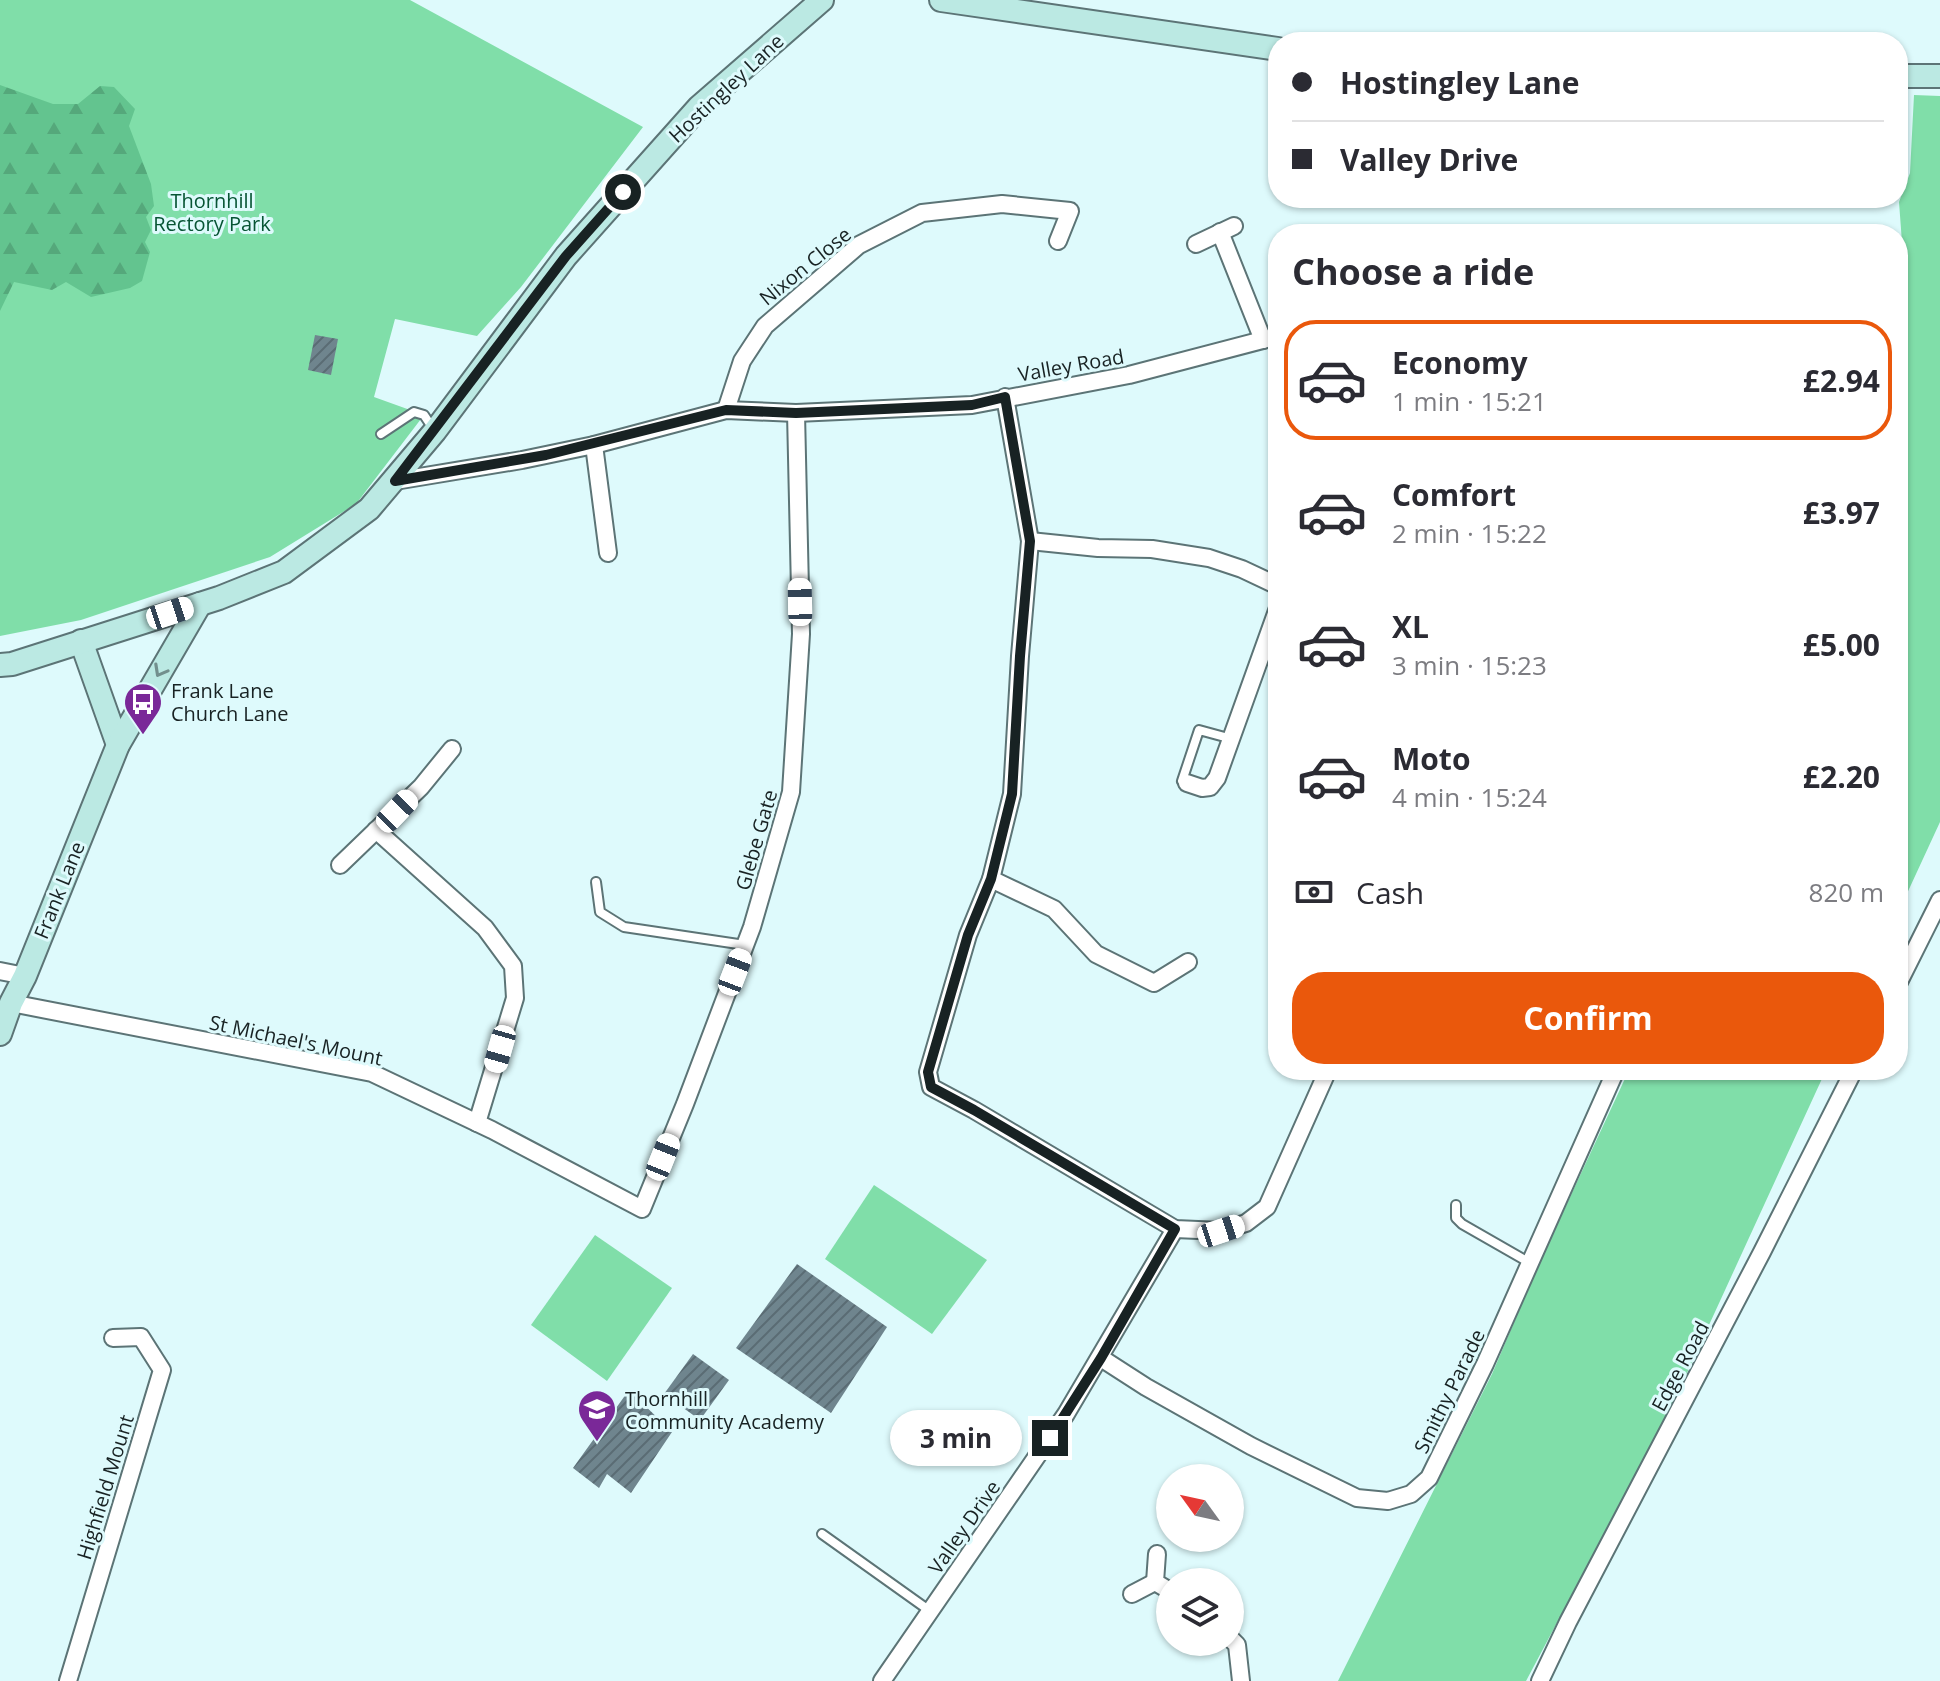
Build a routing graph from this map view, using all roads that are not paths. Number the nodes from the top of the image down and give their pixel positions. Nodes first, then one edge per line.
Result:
1 (822, 0) edge
2 (941, 0) edge
3 (1268, 48) edge
4 (1908, 76) edge
5 (1940, 76) edge
6 (1058, 241) dead end
7 (1196, 244) dead end
8 (1268, 331) edge
9 (1268, 339) edge
10 (1005, 397) junction
11 (726, 410) junction
12 (796, 413) junction
13 (435, 431) junction
14 (381, 434) dead end
15 (594, 445) junction
16 (395, 481) junction
17 (1030, 541) junction
18 (608, 553) dead end
19 (1268, 581) edge
20 (209, 601) junction
21 (1268, 636) edge
22 (81, 641) junction
23 (0, 665) edge
24 (1232, 739) junction
25 (118, 745) junction
26 (452, 749) dead end
27 (1187, 783) joint
28 (376, 830) junction
29 (340, 865) dead end
30 (991, 879) junction
31 (596, 882) dead end
32 (1940, 900) edge
33 (745, 945) junction
34 (1188, 962) dead end
35 (1908, 964) edge
36 (0, 971) edge
37 (25, 976) junction
38 (11, 1003) junction
39 (0, 1034) edge
40 (1324, 1080) edge
41 (1612, 1080) edge
42 (1849, 1080) edge
43 (477, 1123) junction
44 (1456, 1205) dead end
45 (642, 1209) joint
46 (1175, 1229) junction
47 (1530, 1263) junction
48 (113, 1338) dead end
49 (1101, 1358) junction
50 (822, 1534) dead end
51 (1157, 1554) dead end
52 (1155, 1582) joint
53 (1132, 1594) dead end
54 (930, 1611) junction
55 (1238, 1656) edge
56 (68, 1681) edge
57 (882, 1681) edge
58 (1241, 1681) edge
59 (1540, 1681) edge

1 - 13 main road, Hostingley Lane
2 - 3 main road
4 - 5 main road
6 - 11 street, Nixon Close
7 - 8 street
9 - 10 street, Valley Road
10 - 12 street, Valley Road
10 - 17 street
11 - 12 street, Valley Road
11 - 15 street, Valley Road
12 - 33 street, Glebe Gate
13 - 14 lane
13 - 16 main road, Hostingley Lane
15 - 16 street, Valley Road
15 - 18 street
16 - 20 main road, Hostingley Lane
17 - 19 street
17 - 30 street
20 - 22 main road, Hostingley Lane
20 -> 25 main road, Frank Lane
21 - 24 street
22 - 23 main road, Hostingley Lane
22 - 25 main road
24 - 27 street
24 - 27 lane
25 - 37 main road, Frank Lane
26 - 28 street
28 - 29 street
28 - 43 street
30 - 34 street
30 - 46 street
31 - 33 lane
32 - 35 street
33 - 45 street, Glebe Gate
36 - 37 street
37 - 38 main road, Frank Lane
38 - 39 main road, Frank Lane
38 - 43 street, St Michael's Mount
40 - 46 street
41 - 47 street, Smithy Parade
42 - 59 street, Edge Road
43 - 45 street, St Michael's Mount
44 - 47 lane
46 - 49 street, Valley Drive
47 - 49 street, Smithy Parade
48 - 56 street, Highfield Mount
49 - 54 street, Valley Drive
50 - 54 lane
51 - 52 street
52 - 53 street
54 - 57 street, Valley Drive
55 - 58 street

